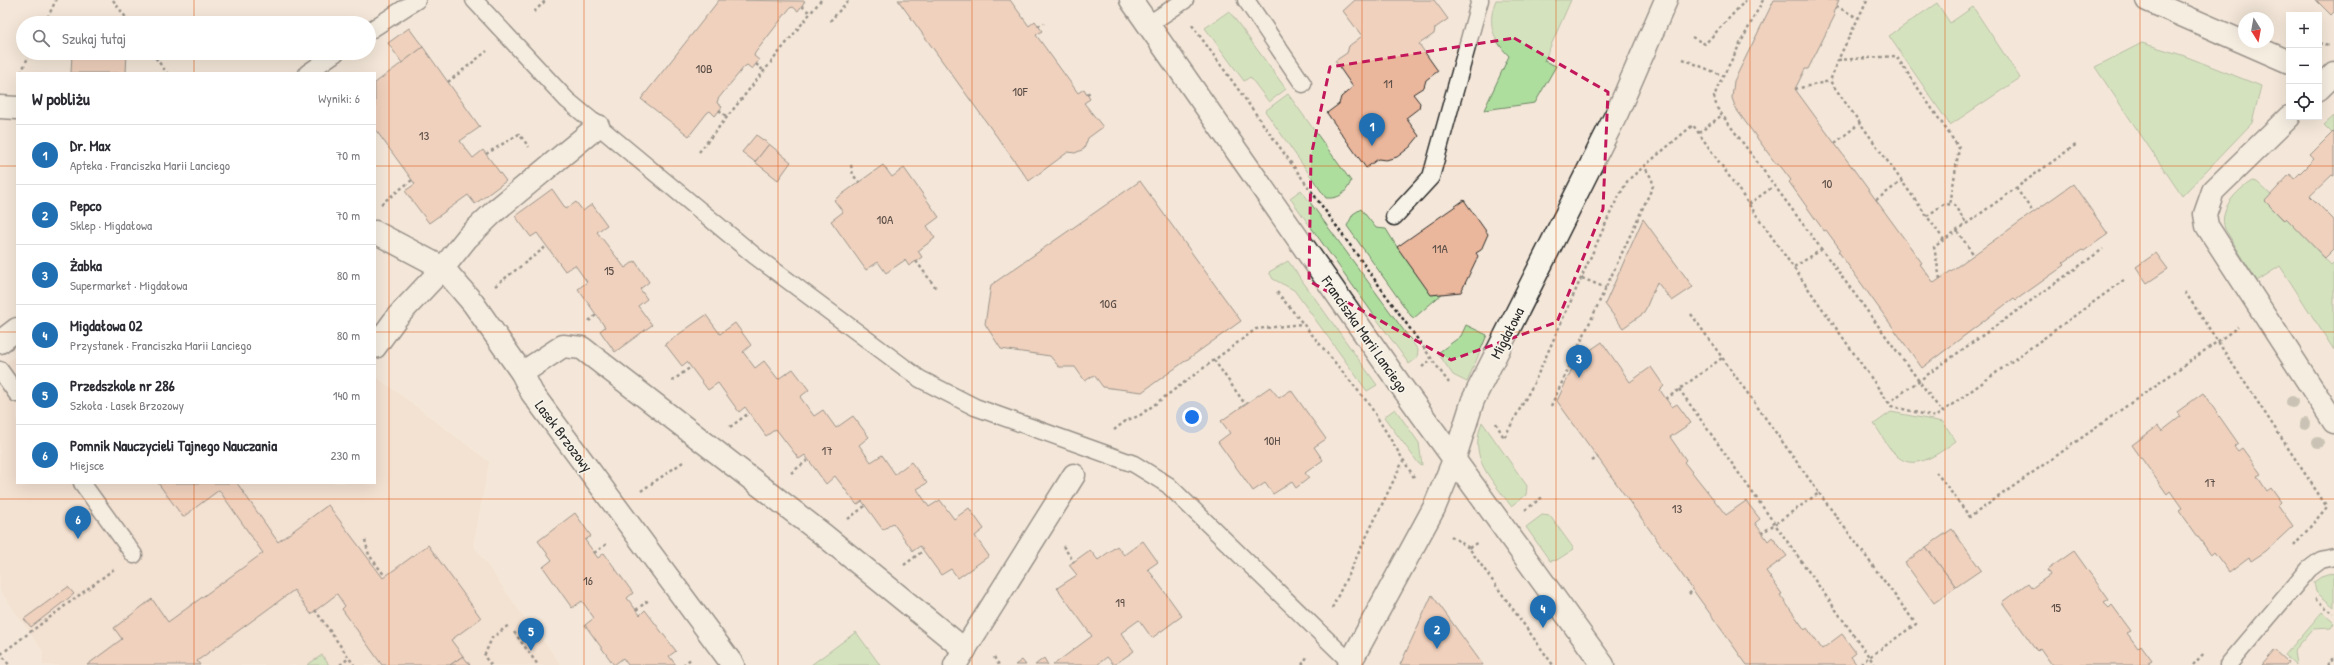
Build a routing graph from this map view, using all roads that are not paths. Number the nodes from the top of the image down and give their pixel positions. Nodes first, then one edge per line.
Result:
1 (417, 0) edge
2 (474, 0) edge
3 (1130, 0) edge
4 (1246, 0) edge
5 (1480, 0) edge
6 (1666, 0) edge
7 (2147, 0) edge
8 (1181, 2) edge
9 (1149, 24) junction
10 (376, 26) edge
11 (326, 60) edge
12 (2286, 61) edge
13 (308, 72) edge
14 (1303, 84) dead end
15 (0, 107) edge
16 (16, 108) edge
17 (2287, 120) edge
18 (598, 126) junction
19 (1394, 217) dead end
20 (376, 233) edge
21 (443, 268) junction
22 (16, 330) edge
23 (0, 342) edge
24 (376, 346) edge
25 (0, 370) edge
26 (522, 372) junction
27 (16, 393) edge
28 (2334, 422) edge
29 (1454, 460) junction
30 (1074, 475) dead end
31 (83, 484) edge
32 (134, 555) road end
33 (2334, 557) edge
34 (960, 658) edge
35 (1350, 663) edge
36 (733, 665) edge
37 (1603, 665) edge
38 (2228, 665) edge

1 - 10 lane
2 - 18 lane
3 - 9 street, Franciszka Marii Lanciego
4 - 14 lane
5 - 19 lane
6 - 29 street, Migdałowa
7 - 12 street
8 - 9 lane
9 - 29 street, Franciszka Marii Lanciego
11 - 13 lane
15 - 16 street
17 - 28 street
18 - 21 street
18 - 35 lane
20 - 21 street, Lasek Brzozowy
21 - 24 street
21 - 26 street, Lasek Brzozowy
22 - 23 street
25 - 27 lane
26 - 34 street
26 - 36 street, Lasek Brzozowy
29 - 35 street, Migdałowa
29 - 37 street, Franciszka Marii Lanciego
30 - 34 street
31 - 32 lane
33 - 38 lane

